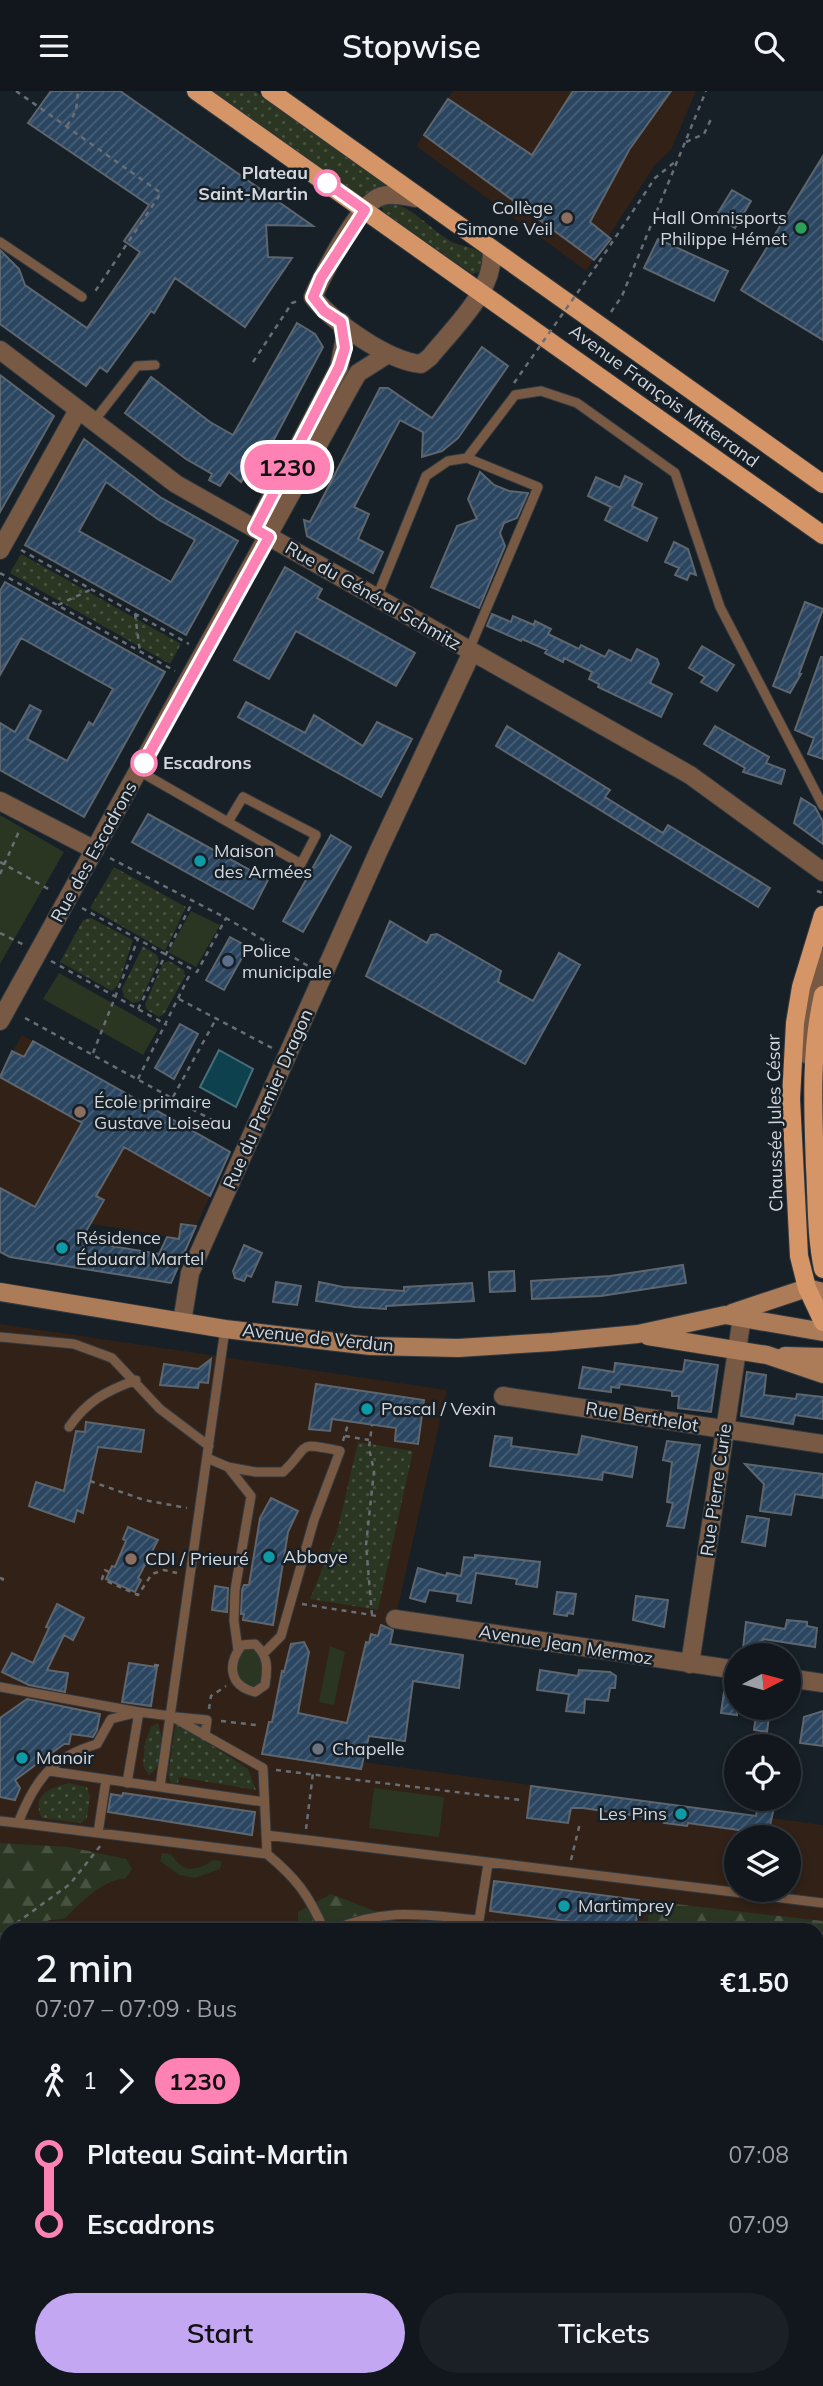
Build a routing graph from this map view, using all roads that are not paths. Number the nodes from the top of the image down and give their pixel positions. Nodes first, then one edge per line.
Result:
1 (196, 91) edge
2 (270, 91) edge
3 (416, 198) junction
4 (365, 210) junction
5 (0, 242) edge
6 (491, 248) junction
7 (481, 293) junction
8 (82, 297) road end
9 (341, 322) junction
10 (0, 350) edge
11 (388, 354) junction
12 (155, 365) dead end
13 (78, 410) junction
14 (94, 422) junction
15 (467, 458) junction
16 (823, 484) edge
17 (262, 533) junction
18 (820, 533) edge
19 (3, 546) edge
20 (377, 597) junction
21 (470, 651) junction
22 (139, 771) junction
23 (0, 801) edge
24 (823, 806) edge
25 (228, 822) junction
26 (94, 851) junction
27 (823, 872) edge
28 (823, 915) edge
29 (823, 958) edge
30 (823, 995) edge
31 (5, 1002) edge
32 (0, 1021) edge
33 (812, 1082) junction
34 (823, 1269) edge
35 (815, 1290) edge
36 (0, 1292) edge
37 (734, 1316) junction
38 (182, 1322) junction
39 (823, 1322) edge
40 (225, 1329) junction
41 (814, 1331) edge
42 (638, 1334) junction
43 (0, 1337) edge
44 (737, 1350) junction
45 (767, 1356) junction
46 (823, 1357) edge
47 (823, 1374) edge
48 (135, 1380) junction
49 (503, 1396) dead end
50 (69, 1427) dead end
51 (725, 1430) junction
52 (823, 1444) edge
53 (209, 1446) junction
54 (207, 1458) junction
55 (228, 1467) junction
56 (395, 1619) road end
57 (238, 1650) junction
58 (264, 1653) junction
59 (690, 1664) junction
60 (724, 1668) edge
61 (802, 1680) edge
62 (823, 1683) edge
63 (0, 1687) edge
64 (139, 1711) junction
65 (171, 1716) junction
66 (205, 1735) junction
67 (49, 1771) junction
68 (106, 1780) junction
69 (127, 1783) junction
70 (160, 1787) junction
71 (264, 1802) junction
72 (0, 1821) edge
73 (18, 1823) junction
74 (98, 1833) junction
75 (266, 1835) junction
76 (267, 1854) junction
77 (488, 1864) junction
78 (823, 1903) edge
79 (321, 1923) edge
80 (350, 1923) edge

1 - 4 main road, Avenue François Mitterrand
2 - 3 main road, Avenue François Mitterrand
3 - 4 street
3 - 6 main road, Avenue François Mitterrand
4 - 7 main road, Avenue François Mitterrand
4 - 9 street
5 - 8 lane
6 - 7 street
6 - 16 main road, Avenue François Mitterrand
7 - 11 street
7 - 18 main road, Avenue François Mitterrand
9 - 11 street
9 - 17 street
10 - 13 street, Rue du Général Schmitz
11 - 17 street
12 - 14 lane
13 - 14 street, Rue du Général Schmitz
13 - 19 street
14 - 17 street, Rue du Général Schmitz
15 - 20 lane
15 - 21 lane
15 - 24 lane
17 - 20 street, Rue du Général Schmitz
17 - 22 street, Rue des Escadrons
20 - 21 street, Rue du Général Schmitz
21 - 27 street, Rue du Général Schmitz
21 - 38 street, Rue du Premier Dragon
22 - 25 lane
22 - 26 street, Rue des Escadrons
23 - 26 street
25 - 25 lane
26 - 31 street, Rue des Escadrons
28 - 35 main road, Chaussée Jules César
29 - 33 street
30 - 33 main road
31 - 32 street, Rue des Escadrons
33 - 34 main road
35 - 37 main road
35 - 39 main road, Chaussée Jules César
36 - 38 main road, Avenue de Verdun
37 - 41 main road, Avenue de Verdun
37 - 42 main road, Avenue de Verdun
37 - 44 street, Rue Pierre Curie
38 - 40 main road, Avenue de Verdun
40 - 42 main road, Avenue de Verdun
40 - 53 lane
42 - 44 main road, Avenue de Verdun
43 - 48 lane
44 - 45 main road, Avenue de Verdun
44 - 51 street, Rue Pierre Curie
45 - 46 main road
45 - 47 main road, Avenue de Verdun
48 - 50 lane
48 - 53 lane
49 - 51 street, Rue Berthelot
51 - 52 street, Rue Berthelot
51 - 59 street, Rue Pierre Curie
53 - 54 lane
54 - 55 lane
54 - 65 lane
55 - 57 lane
55 - 58 lane
56 - 59 street, Avenue Jean Mermoz
57 - 58 lane
57 - 58 lane
59 - 60 street, Avenue Jean Mermoz
61 - 62 street
63 - 64 lane
64 - 65 lane
64 - 67 lane
64 - 69 lane
65 - 66 lane
65 - 66 lane
65 - 70 lane
66 - 71 lane
67 - 68 lane
67 - 73 lane
68 - 69 lane
68 - 74 lane
69 - 70 lane
70 - 71 lane
71 - 75 lane
72 - 73 lane
73 - 74 lane
74 - 76 lane
75 - 76 lane
75 - 77 lane
76 - 79 lane
77 - 78 lane
77 - 80 lane

